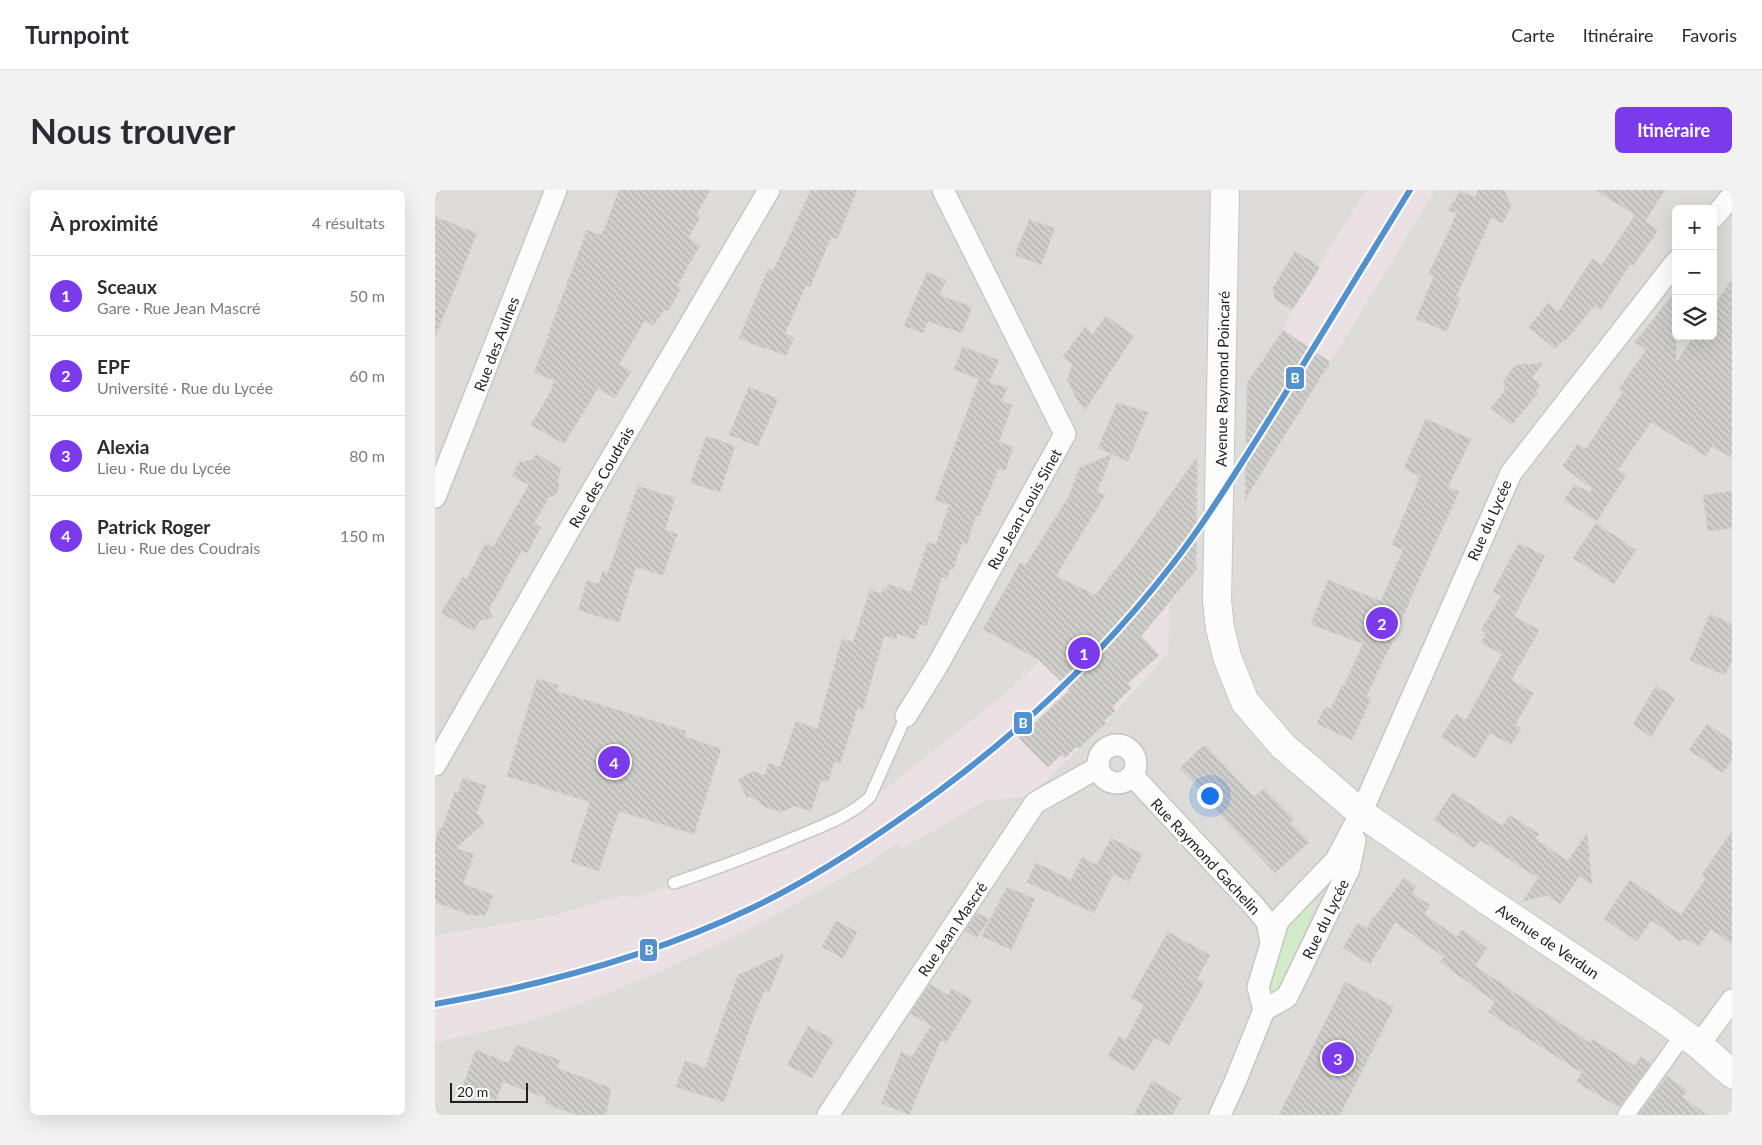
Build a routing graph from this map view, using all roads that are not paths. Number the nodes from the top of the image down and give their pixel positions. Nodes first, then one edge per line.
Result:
1 (556, 190) edge
2 (769, 190) edge
3 (943, 190) edge
4 (1225, 190) edge
5 (1732, 196) edge
6 (1717, 213) edge
7 (1672, 267) edge
8 (435, 497) edge
9 (906, 716) joint
10 (435, 765) edge
11 (1099, 768) junction
12 (1132, 775) junction
13 (1361, 813) junction
14 (674, 883) dead end
15 (1271, 942) junction
16 (1732, 1000) edge
17 (1264, 1010) junction
18 (1692, 1039) junction
19 (1732, 1074) edge
20 (828, 1115) edge
21 (1220, 1115) edge
22 (1626, 1115) edge

1 - 8 street, Rue des Aulnes
2 - 10 street, Rue des Coudrais
3 - 9 street, Rue Jean-Louis Sinet
4 - 13 street, Avenue Raymond Poincaré
5 - 6 street
7 - 13 street, Rue du Lycée
9 - 14 lane
11 - 12 street
11 - 12 street
11 - 20 street, Rue Jean Mascré
12 - 15 street, Rue Raymond Gachelin
13 - 15 street, Rue du Lycée
13 - 17 street, Rue du Lycée
13 - 18 street, Avenue de Verdun
15 - 17 street, Rue du Lycée
16 - 18 street
17 - 21 street
18 - 19 street, Avenue de Verdun
18 - 22 street

